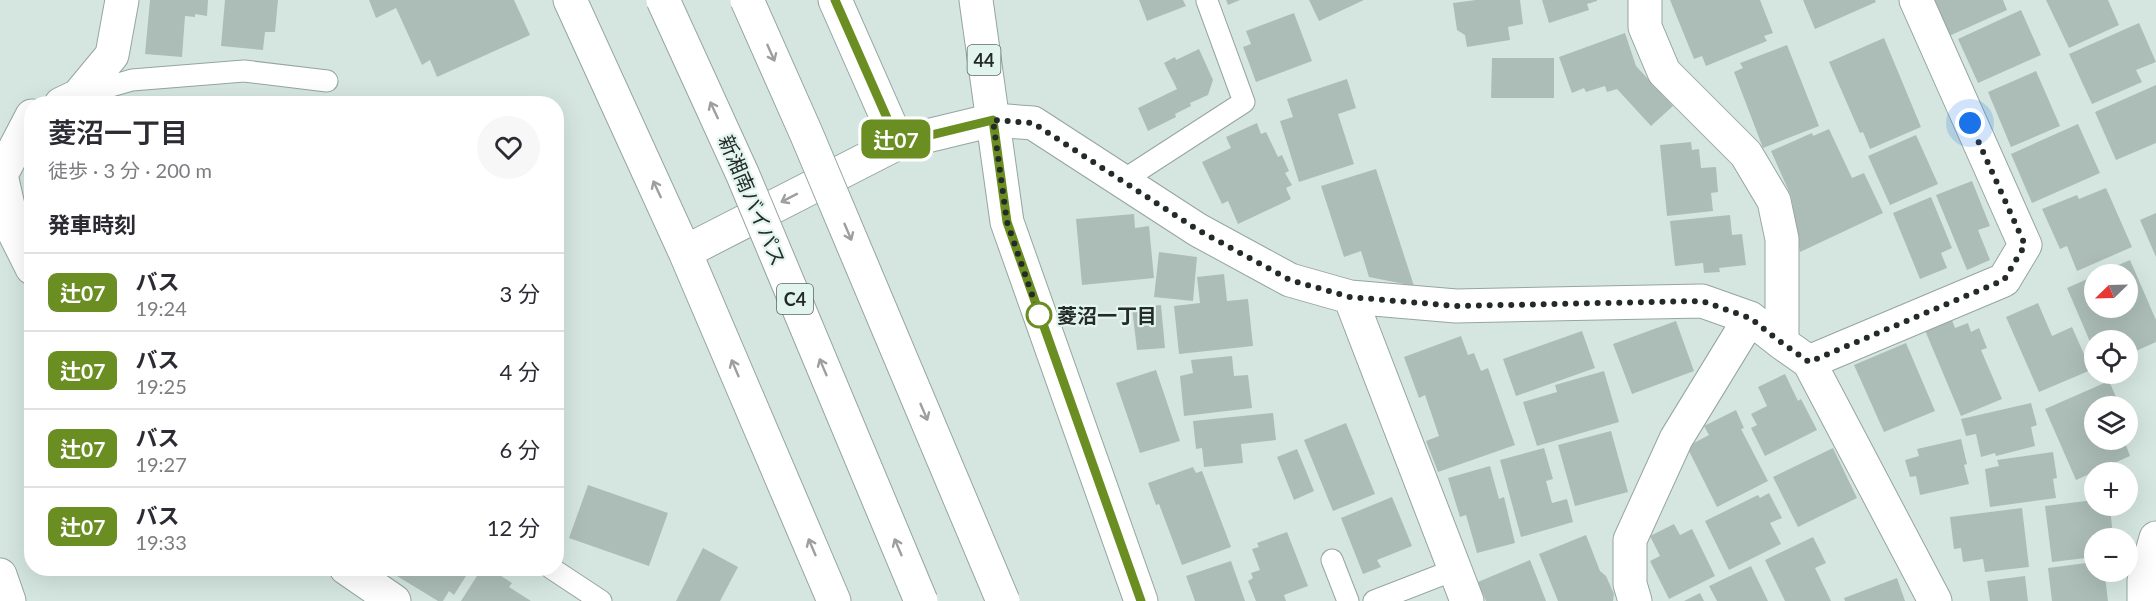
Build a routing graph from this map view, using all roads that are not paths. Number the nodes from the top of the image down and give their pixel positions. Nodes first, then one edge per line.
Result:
1 (122, 0) edge
2 (570, 0) edge
3 (663, 0) edge
4 (747, 0) edge
5 (835, 0) edge
6 (976, 0) edge
7 (1644, 0) edge
8 (1916, 0) edge
9 (1207, 1) edge
10 (327, 81) dead end
11 (76, 96) edge
12 (86, 96) edge
13 (993, 120) junction
14 (24, 131) edge
15 (898, 143) junction
16 (1122, 181) junction
17 (24, 252) edge
18 (685, 252) junction
19 (1350, 297) junction
20 (1750, 318) junction
21 (1782, 343) junction
22 (1809, 362) junction
23 (2156, 538) edge
24 (1332, 560) dead end
25 (1454, 570) junction
26 (0, 575) edge
27 (358, 576) edge
28 (563, 576) edge
29 (9, 601) edge
30 (394, 601) edge
31 (601, 601) edge
32 (834, 601) edge
33 (921, 601) edge
34 (1003, 601) edge
35 (1141, 601) edge
36 (1348, 601) edge
37 (1374, 601) edge
38 (1467, 601) edge
39 (1635, 601) edge
40 (1935, 601) edge
41 (2144, 601) edge

1 - 11 main road
18 -> 2 main road
33 -> 3 main road, 新湘南バイパス / C4, bridge
4 -> 34 main road, bridge
5 - 15 main road
6 - 13 main road, 44
7 - 21 main road
8 - 22 main road
9 - 16 lane
10 - 12 lane
13 - 15 main road
13 - 16 main road
13 - 35 main road, 44
14 - 17 main road
15 -> 18 main road
16 - 19 main road
32 -> 18 main road
19 - 20 main road
19 - 25 main road
20 - 21 main road
20 - 39 main road
21 - 22 main road
22 - 40 main road
23 - 41 main road
24 - 36 lane
25 - 37 lane
25 - 38 main road
26 - 29 main road
27 - 30 main road
28 - 31 lane

